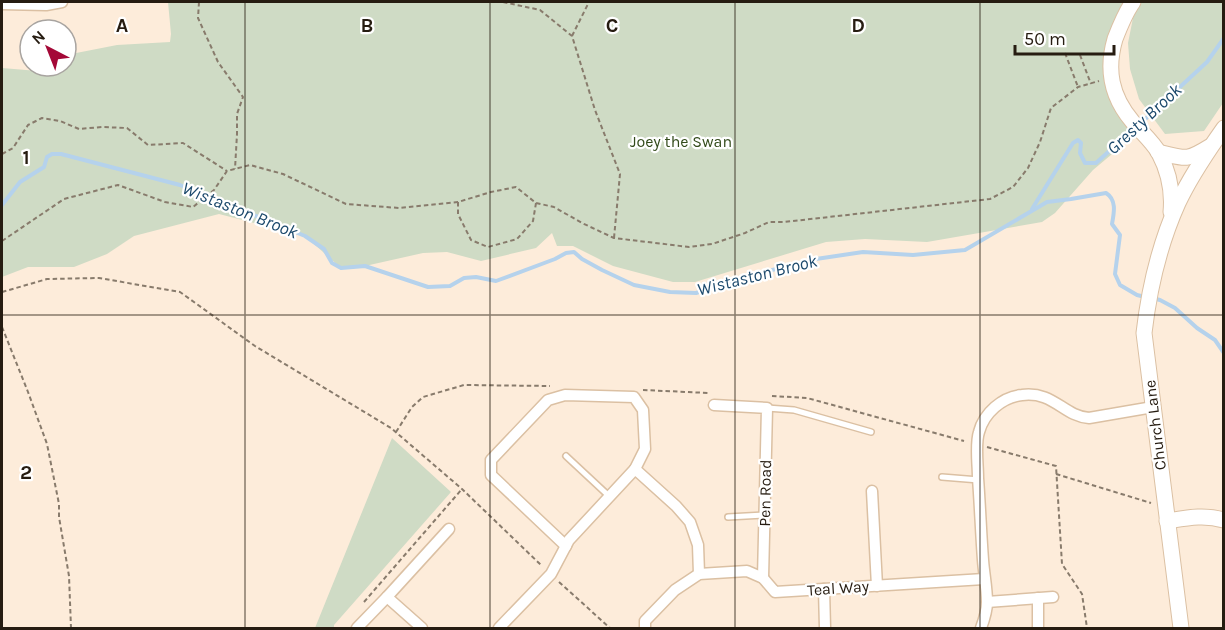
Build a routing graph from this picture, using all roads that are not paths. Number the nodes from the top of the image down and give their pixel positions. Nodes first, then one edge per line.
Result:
1 (62, 2) edge
2 (1133, 2) edge
3 (2, 4) edge
4 (1220, 136) edge
5 (1158, 152) junction
6 (1169, 224) junction
7 (714, 405) dead end
8 (1153, 407) junction
9 (767, 408) junction
10 (871, 432) dead end
11 (566, 456) dead end
12 (635, 469) junction
13 (942, 477) dead end
14 (979, 480) junction
15 (872, 491) dead end
16 (610, 496) junction
17 (764, 515) junction
18 (1166, 515) junction
19 (728, 517) dead end
20 (1224, 520) edge
21 (449, 529) dead end
22 (566, 546) junction
23 (699, 574) junction
24 (763, 579) junction
25 (984, 579) junction
26 (877, 586) junction
27 (824, 589) junction
28 (387, 597) junction
29 (1053, 597) dead end
30 (1038, 598) junction
31 (987, 602) junction
32 (648, 626) edge
33 (357, 628) edge
34 (422, 628) edge
35 (499, 628) edge
36 (825, 628) edge
37 (981, 628) edge
38 (1038, 628) edge
39 (1181, 628) edge

1 - 3 street
2 - 5 street
4 - 5 street
4 - 6 street
5 - 6 street
6 - 8 street, Church Lane
7 - 9 street
8 - 14 street
8 - 18 street, Church Lane
9 - 10 lane
9 - 17 street, Pen Road
11 - 16 lane
12 - 16 street
12 - 22 street
12 - 23 street
13 - 14 lane
14 - 25 street
15 - 26 street
16 - 22 street
17 - 19 lane
17 - 24 street, Pen Road
18 - 20 street
18 - 39 street, Church Lane
21 - 28 street
22 - 35 street
23 - 24 street, Teal Way
23 - 32 street
24 - 27 street, Teal Way
25 - 26 street, Teal Way
25 - 31 street
26 - 27 street, Teal Way
27 - 36 street
28 - 33 street
28 - 34 street
29 - 30 street
30 - 31 street
30 - 38 street
31 - 37 street

